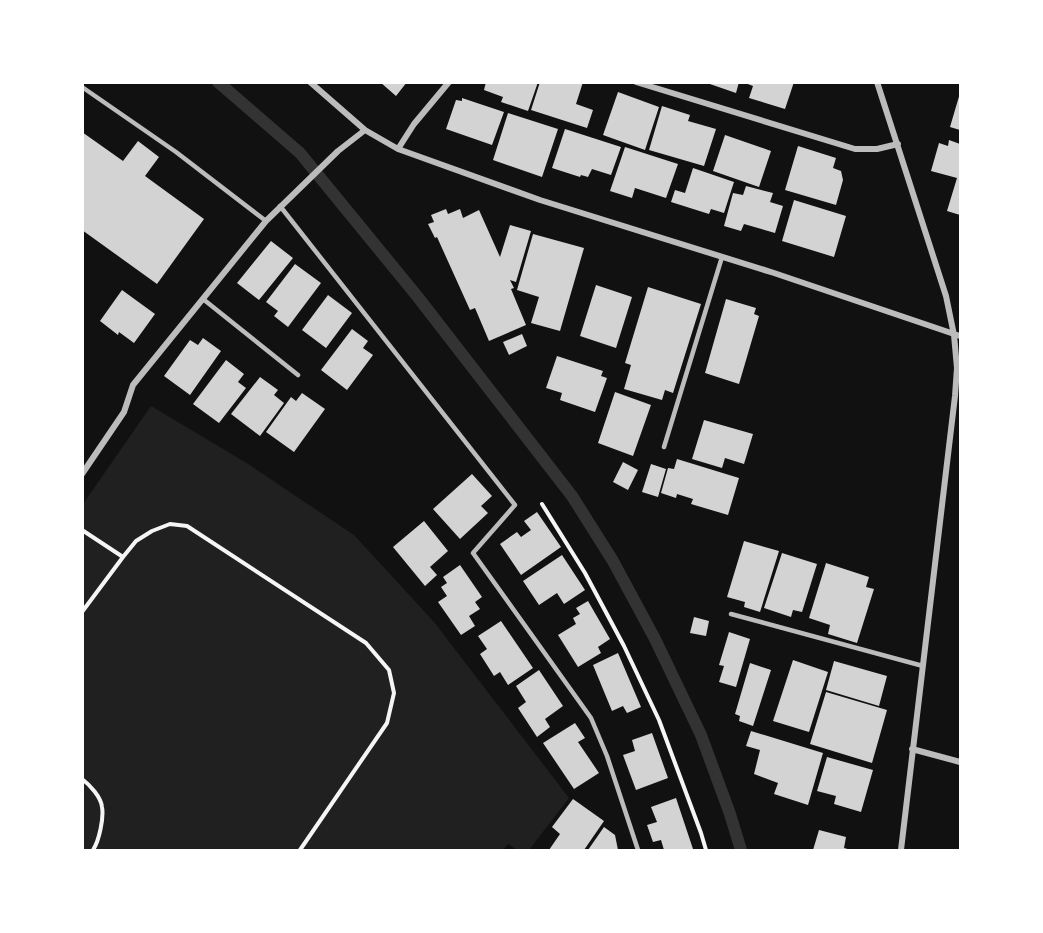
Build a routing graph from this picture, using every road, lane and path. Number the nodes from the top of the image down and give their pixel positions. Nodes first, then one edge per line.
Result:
1 (310, 82) edge
2 (449, 82) edge
3 (636, 82) edge
4 (878, 82) edge
5 (82, 87) edge
6 (365, 130) junction
7 (898, 144) junction
8 (398, 149) junction
9 (280, 206) junction
10 (266, 220) junction
11 (722, 257) junction
12 (203, 299) junction
13 (957, 336) edge
14 (298, 375) dead end
15 (664, 447) dead end
16 (82, 474) edge
17 (542, 504) dead end
18 (82, 531) edge
19 (123, 556) junction
20 (82, 612) edge
21 (731, 614) dead end
22 (923, 666) junction
23 (912, 749) junction
24 (960, 762) edge
25 (82, 779) edge
26 (93, 850) edge
27 (300, 850) edge
28 (638, 850) edge
29 (706, 850) edge
30 (901, 850) edge

1 - 6 street
2 - 8 street
3 - 7 street
4 - 7 street
5 - 10 lane
6 - 8 street
6 - 9 street
7 - 13 street
8 - 11 street
9 - 10 street
9 - 28 lane
10 - 12 street
11 - 13 street
11 - 15 lane
12 - 14 lane
12 - 16 street
13 - 22 street
17 - 29 path
18 - 19 path
19 - 20 path
19 - 27 path
21 - 22 lane
22 - 23 street
23 - 24 street
23 - 30 street
25 - 26 path

